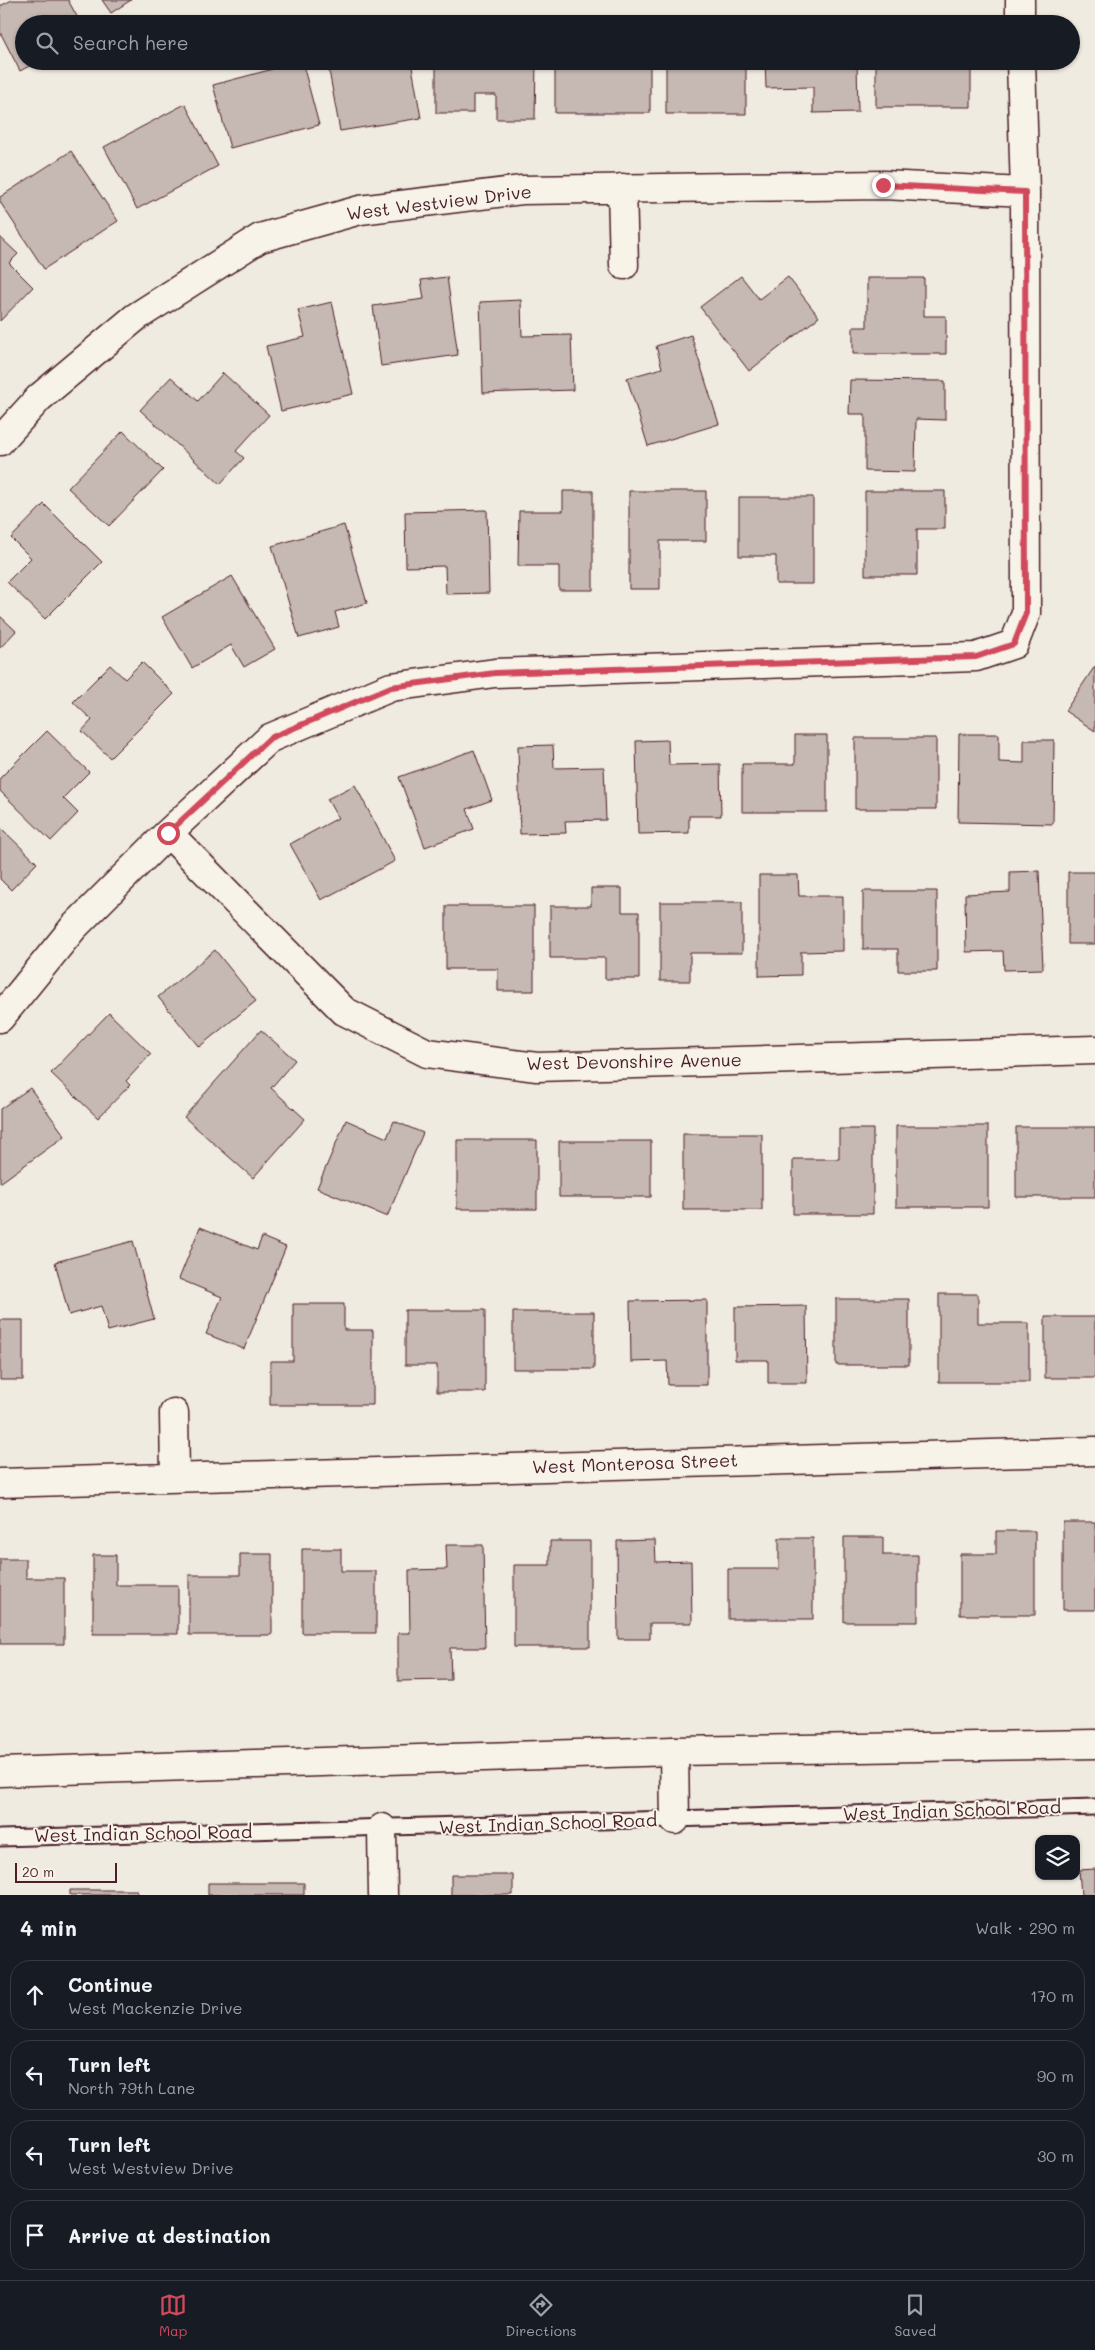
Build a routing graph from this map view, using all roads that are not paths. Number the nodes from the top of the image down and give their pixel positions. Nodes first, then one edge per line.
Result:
1 (1020, 0) edge
2 (1020, 15) edge
3 (1021, 70) edge
4 (622, 188) junction
5 (1025, 192) junction
6 (624, 265) dead end
7 (0, 441) edge
8 (168, 833) junction
9 (0, 1018) edge
10 (1095, 1050) edge
11 (174, 1413) dead end
12 (1095, 1451) edge
13 (175, 1476) junction
14 (0, 1483) edge
15 (1095, 1744) edge
16 (674, 1751) junction
17 (0, 1772) edge
18 (1095, 1807) edge
19 (675, 1820) junction
20 (382, 1828) junction
21 (0, 1838) edge
22 (383, 1895) edge

1 - 2 street
3 - 5 street
4 - 5 street, West Westview Drive
4 - 6 street
4 - 7 street, West Westview Drive
5 - 8 street
8 - 9 street
8 - 10 street, West Devonshire Avenue
11 - 13 street
12 - 13 street, West Monterosa Street
13 - 14 street, West Monterosa Street
15 - 16 street
16 - 17 street
16 - 19 street
18 - 19 lane, West Indian School Road
19 - 20 lane, West Indian School Road
20 - 21 lane, West Indian School Road
20 - 22 street

